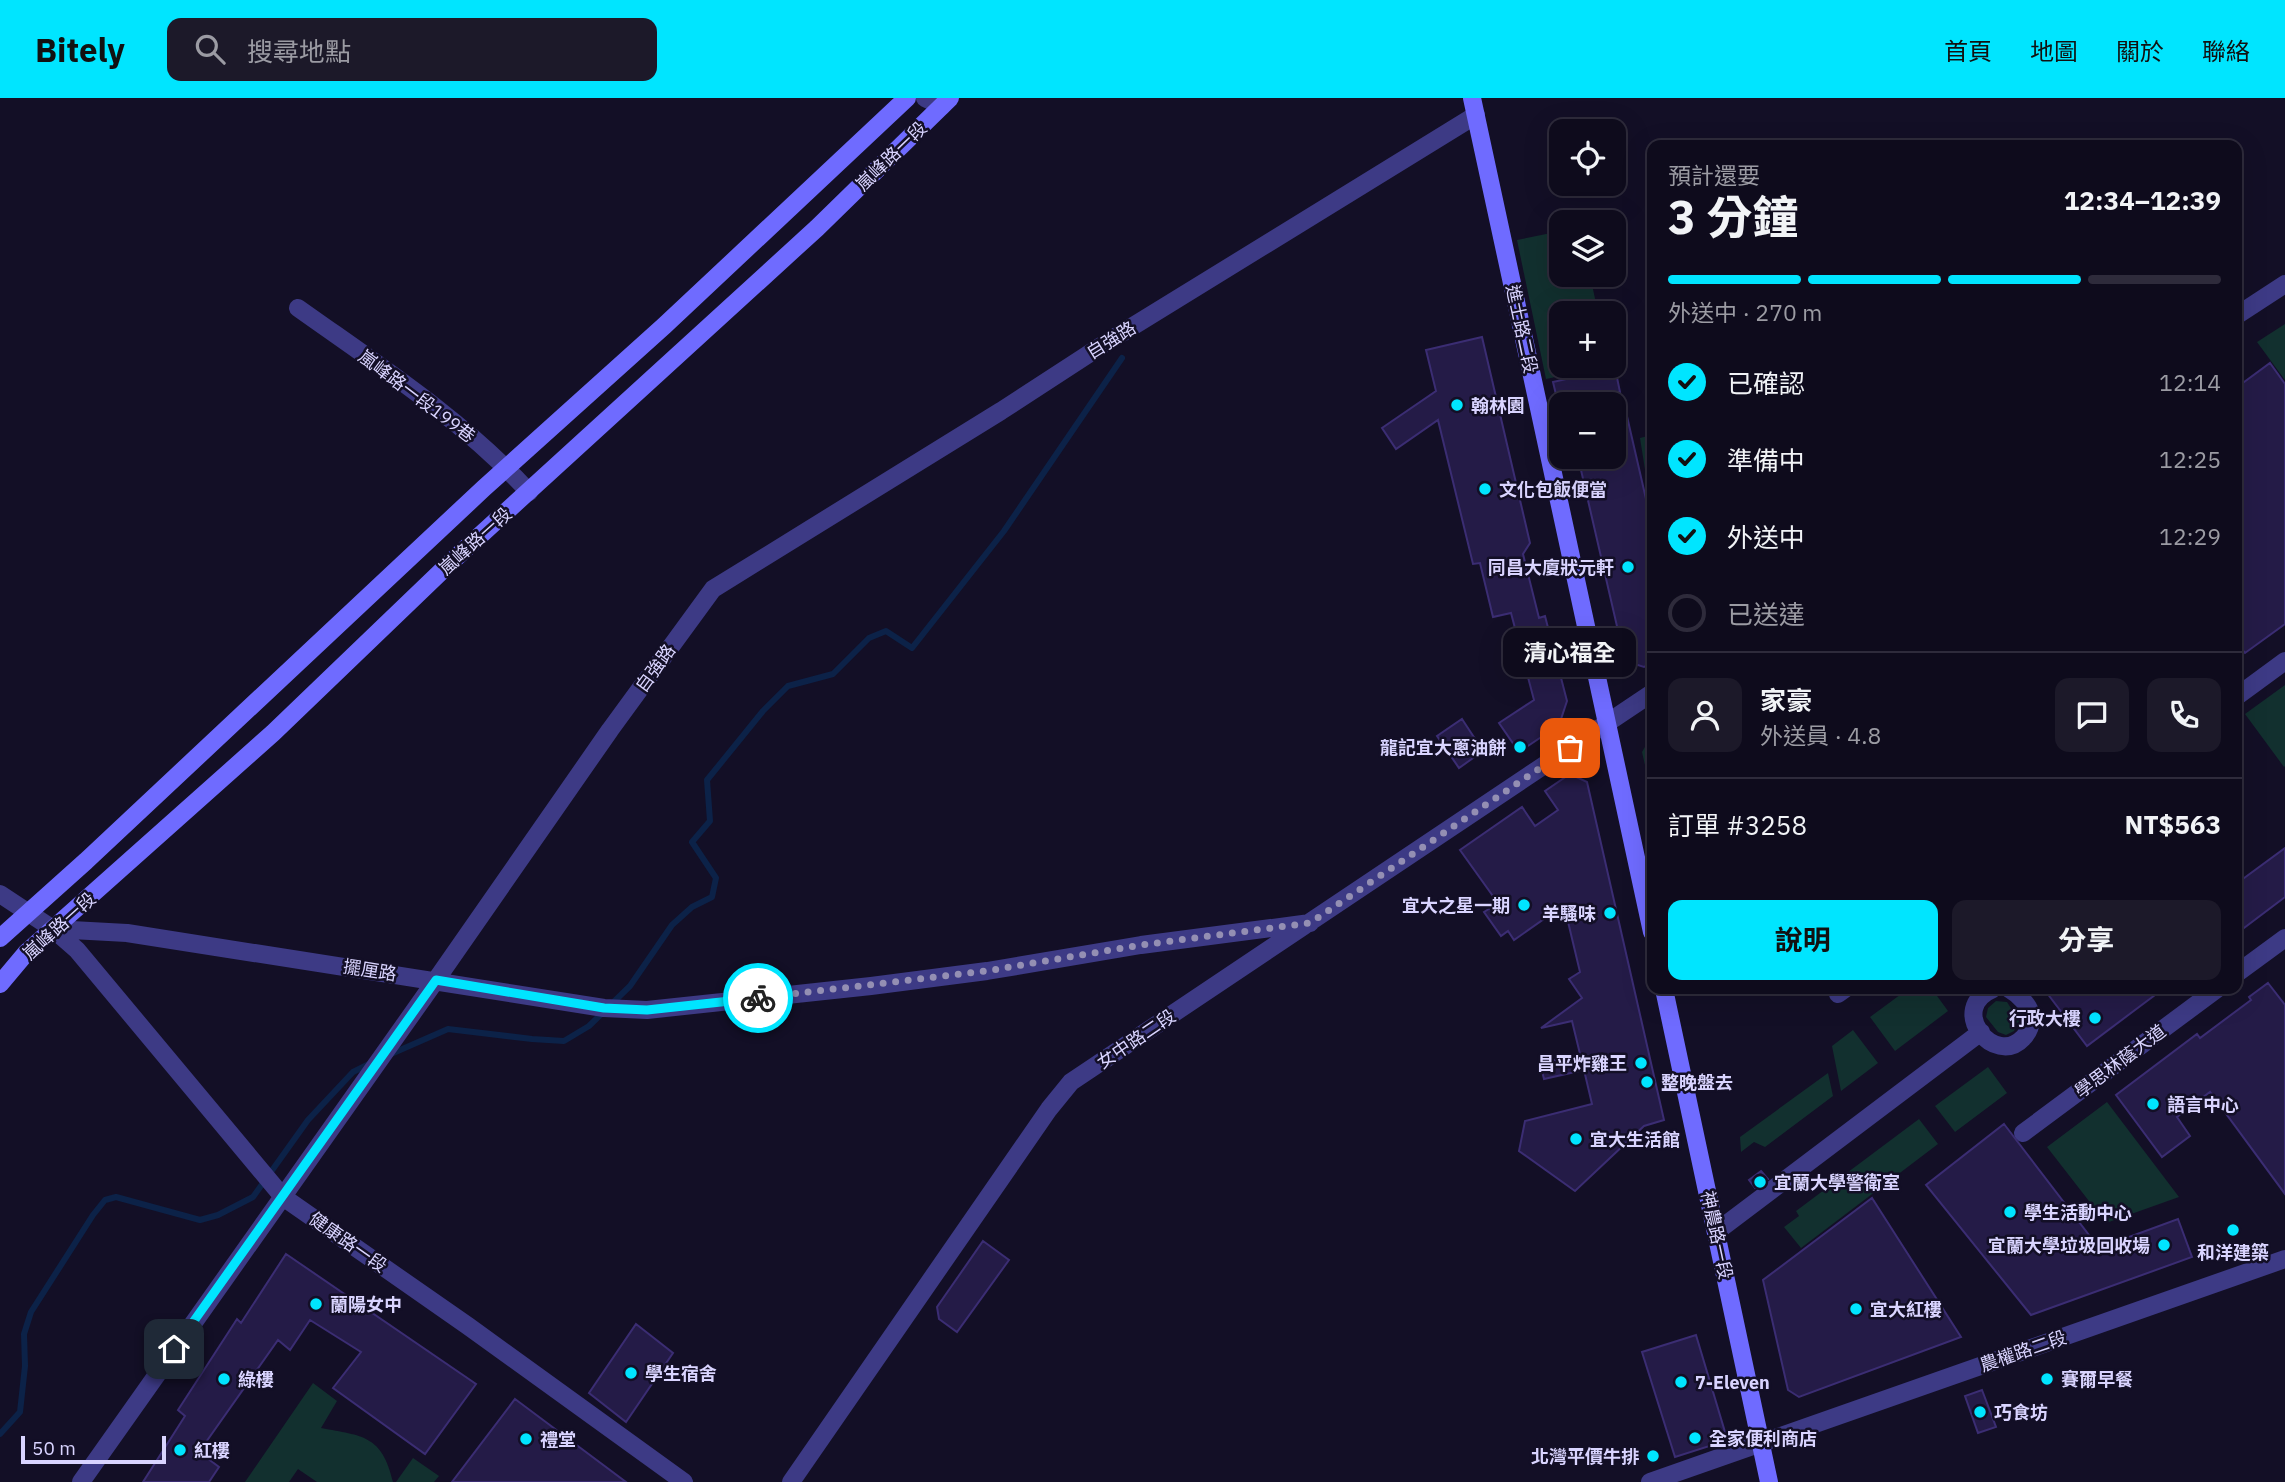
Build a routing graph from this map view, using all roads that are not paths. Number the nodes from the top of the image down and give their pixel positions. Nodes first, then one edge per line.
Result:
1 (907, 98) edge
2 (925, 98) edge
3 (944, 101) edge
4 (1474, 107) edge
5 (2285, 284) edge
6 (298, 308) dead end
7 (2242, 312) edge
8 (507, 468) junction
9 (529, 492) junction
10 (2285, 661) edge
11 (2242, 693) edge
12 (1647, 696) edge
13 (1606, 724) junction
14 (0, 894) edge
15 (1647, 909) edge
16 (27, 913) junction
17 (1310, 923) junction
18 (53, 929) junction
19 (0, 938) edge
20 (2285, 938) edge
21 (2242, 970) edge
22 (436, 980) junction
23 (0, 984) edge
24 (1665, 994) edge
25 (2018, 994) edge
26 (2210, 994) edge
27 (1971, 995) edge
28 (1981, 1032) junction
29 (2023, 1133) dead end
30 (283, 1197) junction
31 (1716, 1232) junction
32 (2285, 1259) edge
33 (1761, 1443) junction
34 (81, 1482) edge
35 (684, 1482) edge
36 (791, 1482) edge
37 (1650, 1482) edge
38 (1769, 1482) edge

1 - 8 main road, 嵐峰路一段
2 - 3 street
3 - 9 main road, 嵐峰路一段
4 - 13 main road, 進士路二段
4 - 22 street, 自強路
5 - 7 street
6 - 8 street, 嵐峰路一段199巷
8 - 9 street, 嵐峰路一段199巷
8 - 16 main road, 嵐峰路一段
9 - 18 main road, 嵐峰路一段
10 - 11 street
12 - 13 street, 女中路二段
13 - 15 main road
13 - 17 street, 女中路二段
14 - 16 street, 健康路一段
16 - 18 street, 健康路一段
16 - 19 main road, 嵐峰路一段
17 - 22 street, 擺厘路
17 - 36 street, 女中路二段
18 - 22 street, 擺厘路
18 - 23 main road, 嵐峰路一段
18 - 30 street, 健康路一段
20 - 21 street
22 - 30 street, 自強路
24 - 31 main road, 神農路一段
25 - 28 street
26 - 29 street, 學思林蔭大道
27 - 28 street
28 - 31 street
30 - 34 street, 自強路
30 - 35 street, 健康路一段
31 - 33 main road, 神農路一段
32 - 33 street, 農權路二段
33 - 37 street, 農權路二段
33 - 38 main road, 神農路一段

